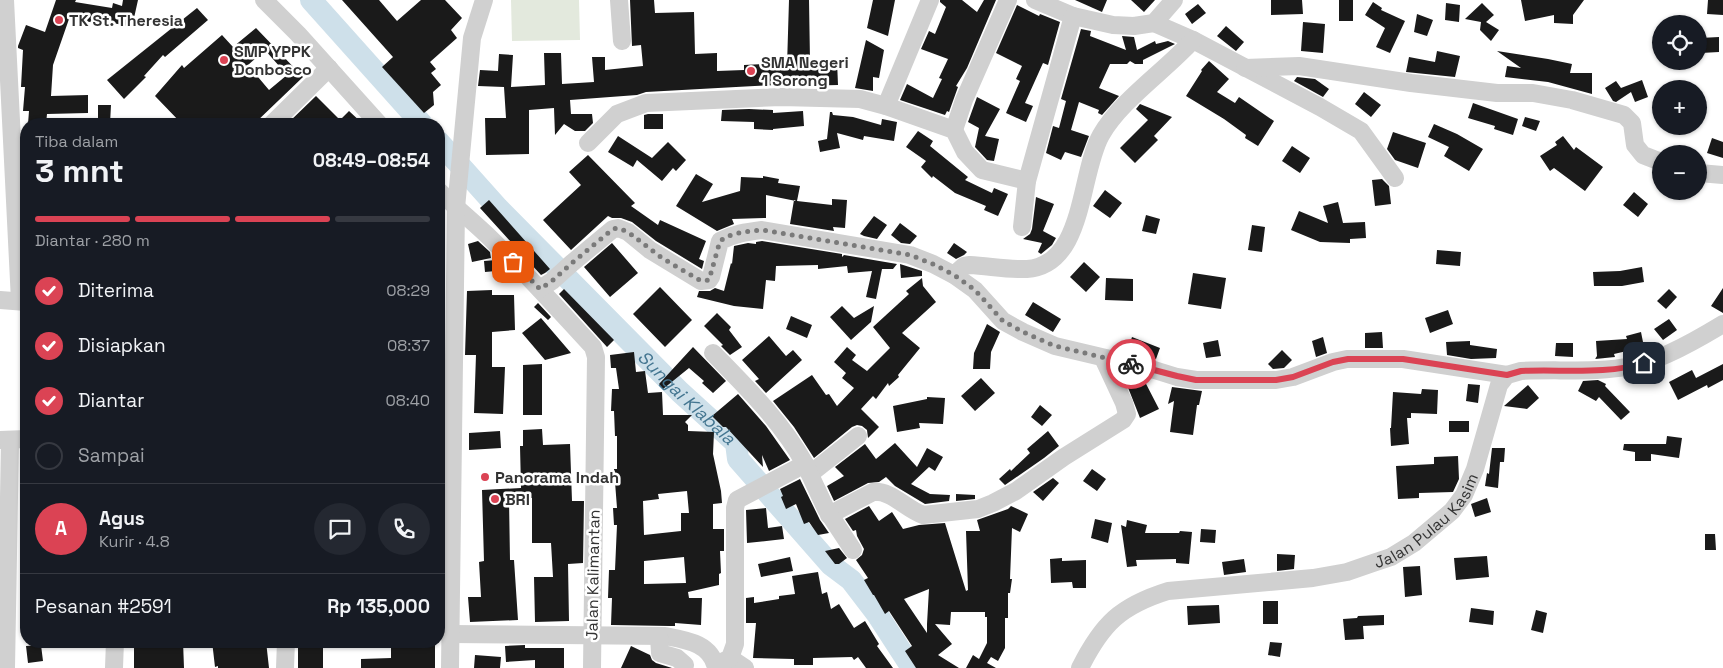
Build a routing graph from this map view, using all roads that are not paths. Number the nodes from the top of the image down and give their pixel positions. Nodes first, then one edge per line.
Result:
1 (5, 0) edge
2 (264, 0) edge
3 (484, 0) edge
4 (619, 0) edge
5 (930, 0) edge
6 (1008, 0) edge
7 (1035, 0) edge
8 (1174, 0) edge
9 (1073, 16) junction
10 (1154, 22) junction
11 (1193, 40) junction
12 (622, 41) dead end
13 (329, 68) junction
14 (1245, 68) junction
15 (5, 98) edge
16 (886, 106) junction
17 (278, 118) edge
18 (374, 118) edge
19 (954, 130) junction
20 (588, 144) dead end
21 (1652, 158) edge
22 (1707, 174) edge
23 (1723, 175) edge
24 (1395, 178) dead end
25 (1027, 181) junction
26 (445, 197) edge
27 (456, 208) junction
28 (1022, 227) dead end
29 (20, 267) edge
30 (954, 275) junction
31 (546, 285) junction
32 (0, 300) edge
33 (20, 301) edge
34 (1723, 324) edge
35 (713, 353) dead end
36 (1103, 358) junction
37 (1507, 375) junction
38 (858, 436) dead end
39 (12, 440) edge
40 (807, 469) junction
41 (829, 514) junction
42 (853, 550) dead end
43 (450, 634) junction
44 (592, 635) junction
45 (659, 636) junction
46 (115, 648) edge
47 (286, 648) edge
48 (721, 664) edge
49 (686, 665) dead end
50 (6, 668) edge
51 (114, 668) edge
52 (285, 668) edge
53 (450, 668) edge
54 (592, 668) edge
55 (746, 668) edge
56 (1080, 668) edge

1 - 15 street
2 - 13 street
3 - 27 street
4 - 12 street
5 - 16 street
6 - 19 street
7 - 9 street
8 - 10 street
9 - 10 street
9 - 25 street
10 - 11 street
11 - 14 street
11 - 30 street
13 - 17 street
13 - 18 street
14 - 21 street
14 - 24 street
15 - 29 street
16 - 19 street
16 - 20 street
19 - 25 street
22 - 23 street
25 - 28 street
26 - 27 street, Jalan Kalimantan
27 - 31 street, Jalan Kalimantan
27 - 43 street
30 - 31 street
30 - 36 street
31 - 44 street, Jalan Kalimantan
32 - 33 street
34 - 37 street
35 - 40 street
36 - 37 street
36 - 41 street
37 - 56 street, Jalan Pulau Kasim
38 - 40 street
39 - 50 street
40 - 41 street
40 - 48 street
41 - 42 street
43 - 44 street
43 - 53 street
44 - 45 street
44 - 54 street, Jalan Kalimantan
45 - 48 street
45 - 49 street
46 - 51 street
47 - 52 street
48 - 55 street

